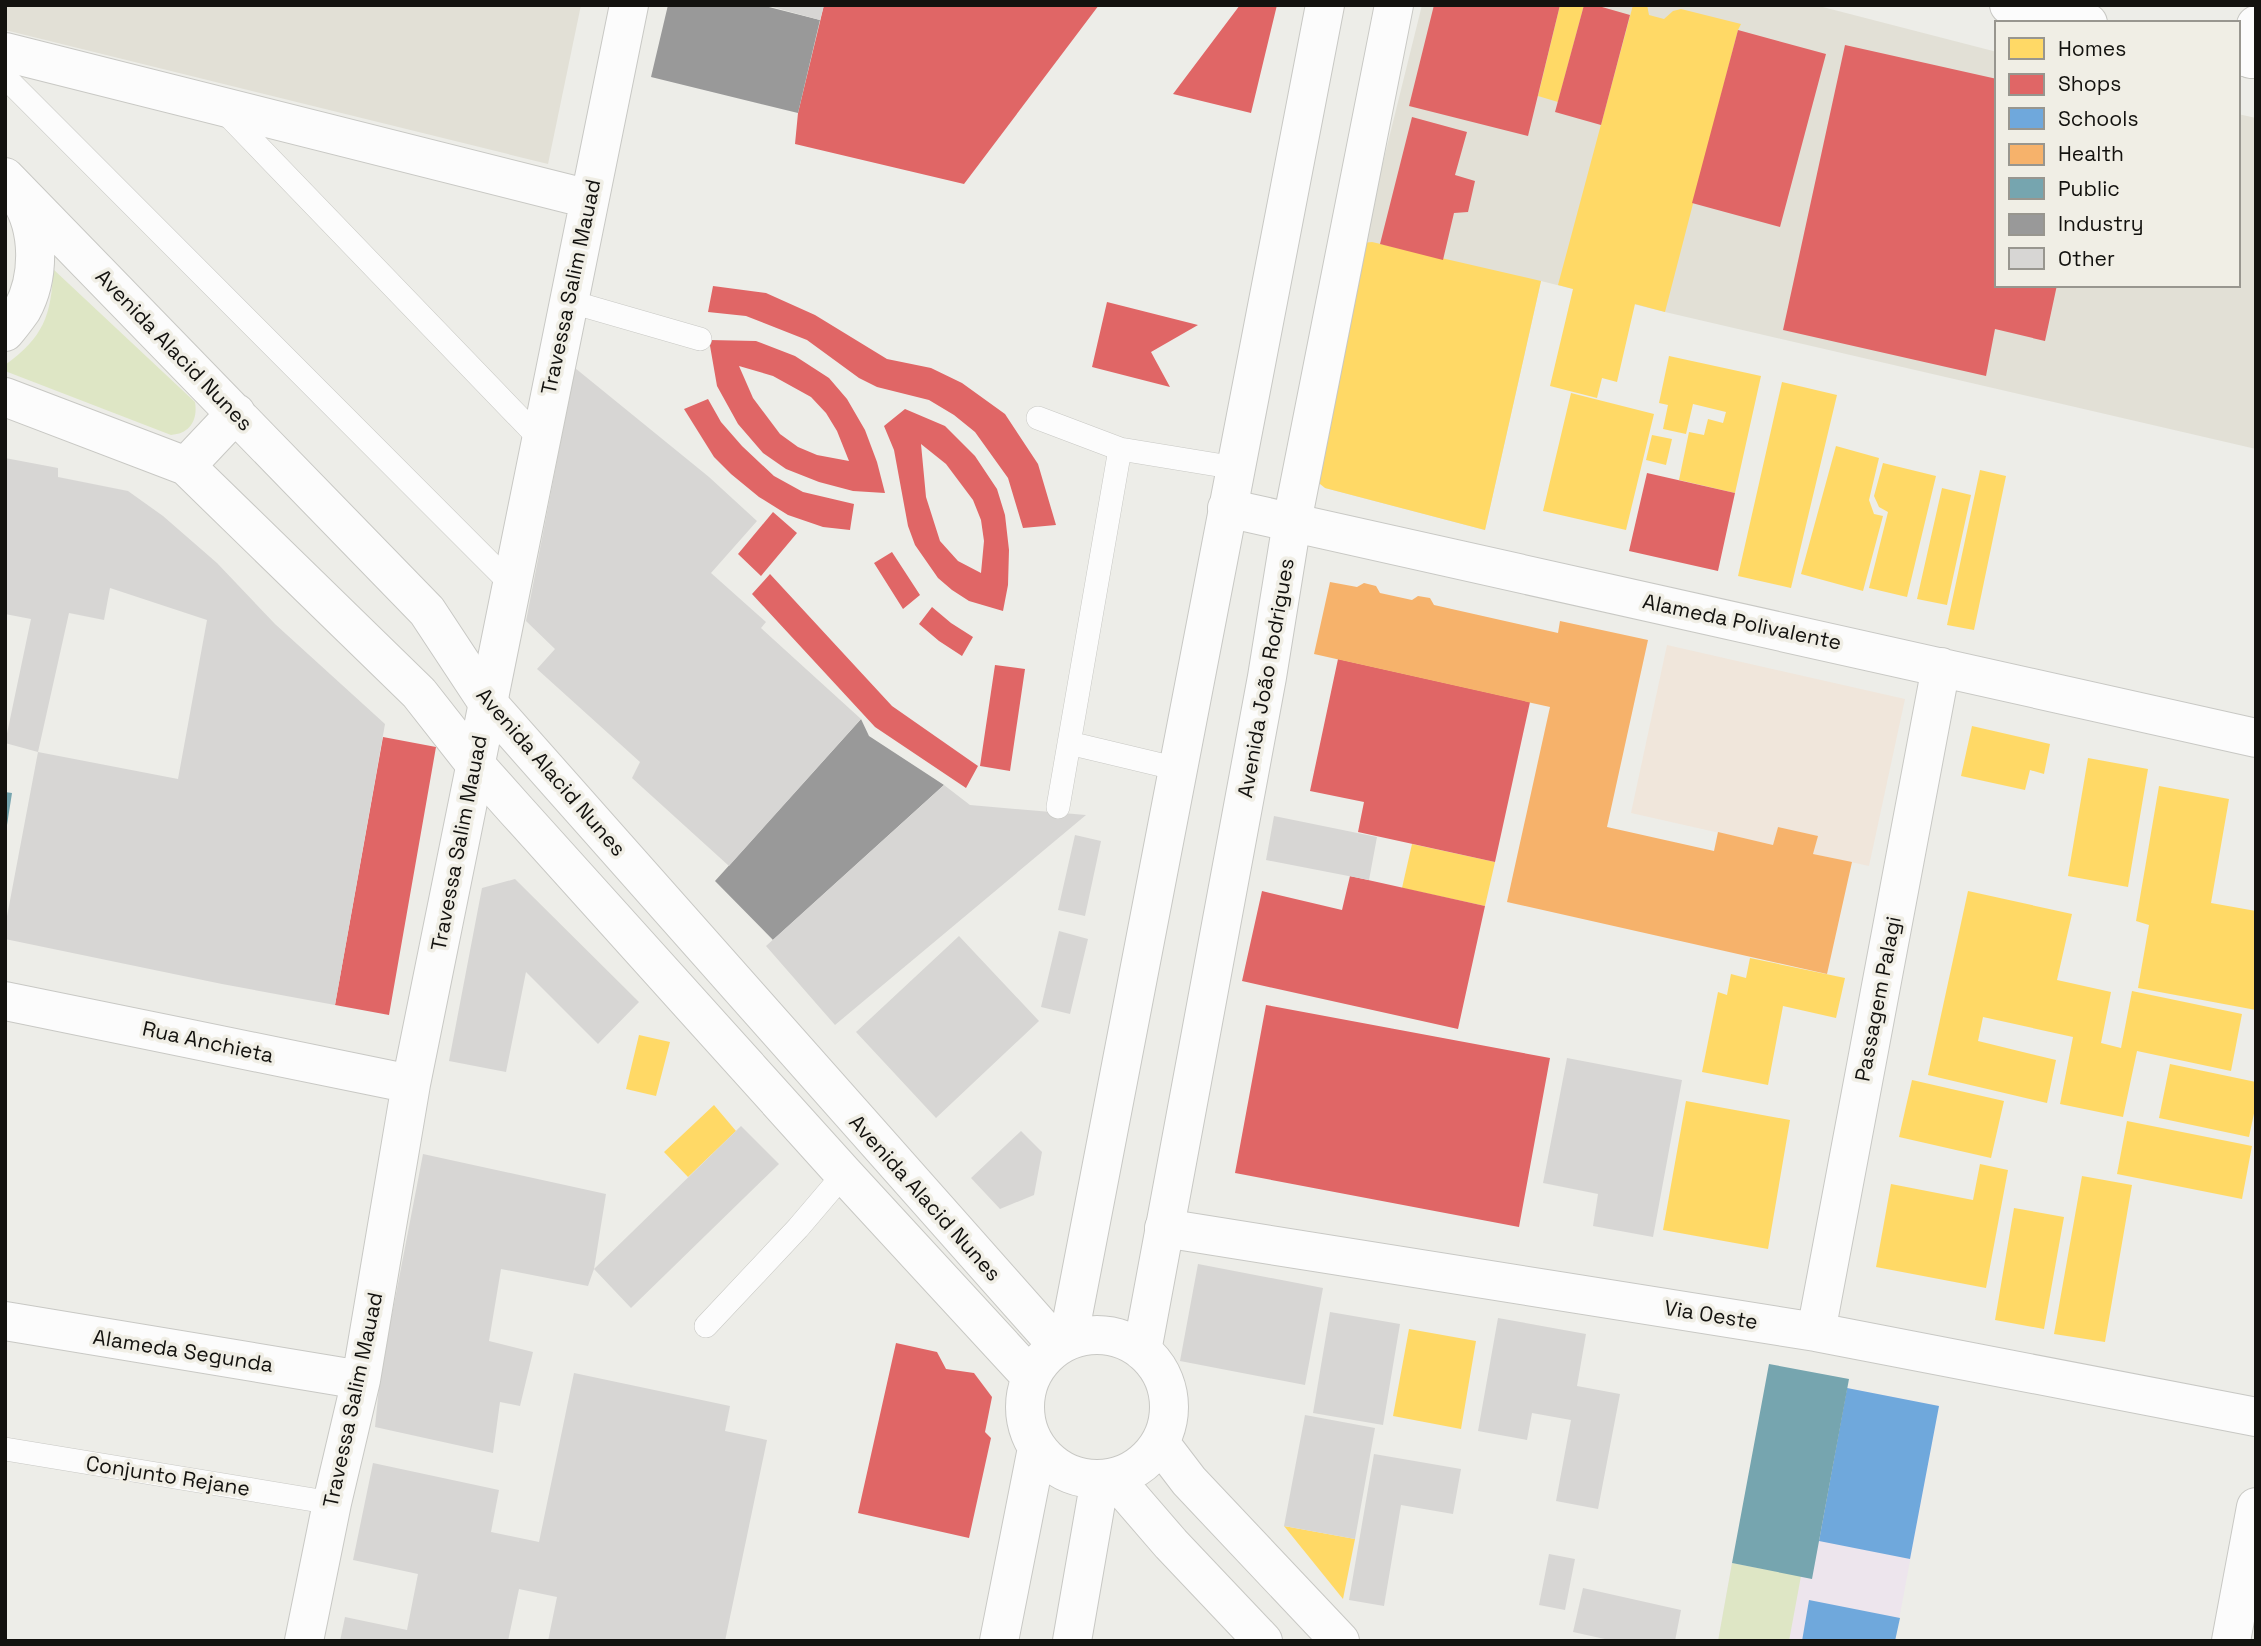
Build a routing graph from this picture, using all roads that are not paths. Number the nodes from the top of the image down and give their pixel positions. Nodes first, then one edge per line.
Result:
1 (629, 5) edge
2 (1325, 5) edge
3 (1394, 5) edge
4 (2009, 5) edge
5 (2079, 21) edge
6 (5, 52) edge
7 (5, 77) edge
8 (220, 106) junction
9 (5, 178) edge
10 (589, 199) junction
11 (568, 301) junction
12 (5, 332) edge
13 (700, 339) dead end
14 (5, 397) edge
15 (236, 413) junction
16 (1038, 418) dead end
17 (540, 439) junction
18 (1121, 449) junction
19 (186, 466) junction
20 (1236, 468) junction
21 (1227, 508) junction
22 (1292, 522) junction
23 (511, 584) junction
24 (1941, 667) junction
25 (487, 702) junction
26 (2256, 738) edge
27 (1069, 743) junction
28 (474, 763) junction
29 (1178, 769) junction
30 (1058, 807) dead end
31 (5, 1001) edge
32 (411, 1084) junction
33 (844, 1174) junction
34 (1164, 1228) junction
35 (5, 1321) edge
36 (706, 1326) dead end
37 (1816, 1332) junction
38 (1063, 1343) junction
39 (1142, 1351) junction
40 (1031, 1377) junction
41 (361, 1380) junction
42 (2256, 1417) edge
43 (1160, 1443) junction
44 (1037, 1448) junction
45 (5, 1449) edge
46 (1107, 1479) junction
47 (331, 1503) junction
48 (2256, 1507) edge
49 (304, 1641) edge
50 (999, 1641) edge
51 (1072, 1641) edge
52 (1262, 1641) edge
53 (1340, 1641) edge
54 (2231, 1641) edge

1 - 10 street, Travessa Salim Mauad
2 - 20 street
3 - 22 street, Avenida João Rodrigues
4 - 5 street
6 - 8 street
7 - 23 lane
8 - 10 street
8 - 17 lane
9 - 12 street
9 - 15 street, Avenida Alacid Nunes
10 - 11 street, Travessa Salim Mauad
11 - 13 lane
11 - 17 street, Travessa Salim Mauad
14 - 19 street, Avenida Alacid Nunes
15 - 19 street
15 - 25 street, Avenida Alacid Nunes
16 - 18 lane
17 - 23 street, Travessa Salim Mauad
18 - 20 lane
18 - 27 lane
19 - 28 street, Avenida Alacid Nunes
20 - 21 street
21 - 22 street, Alameda Polivalente
21 - 29 street
22 - 24 street, Alameda Polivalente
22 - 34 street, Avenida João Rodrigues
23 - 25 street, Travessa Salim Mauad
24 - 26 street, Alameda Polivalente
24 - 37 street, Passagem Palagi
25 - 28 street, Travessa Salim Mauad
25 - 38 street, Avenida Alacid Nunes
27 - 29 lane
27 - 30 lane
28 - 32 street, Travessa Salim Mauad
28 - 33 street, Avenida Alacid Nunes
29 - 38 street
31 - 32 street, Rua Anchieta
32 - 41 street, Travessa Salim Mauad
33 - 36 lane
33 - 40 street, Avenida Alacid Nunes
34 - 37 street, Via Oeste
34 - 39 street, Avenida João Rodrigues
35 - 41 street, Alameda Segunda
37 - 42 street, Via Oeste
38 - 39 street
38 - 40 street
39 - 43 street
40 - 44 street
41 - 47 street, Travessa Salim Mauad
43 - 46 street
43 - 53 street
44 - 46 street
44 - 50 street
45 - 47 lane, Conjunto Rejane
46 - 51 street
46 - 52 street
47 - 49 street, Travessa Salim Mauad
48 - 54 street

